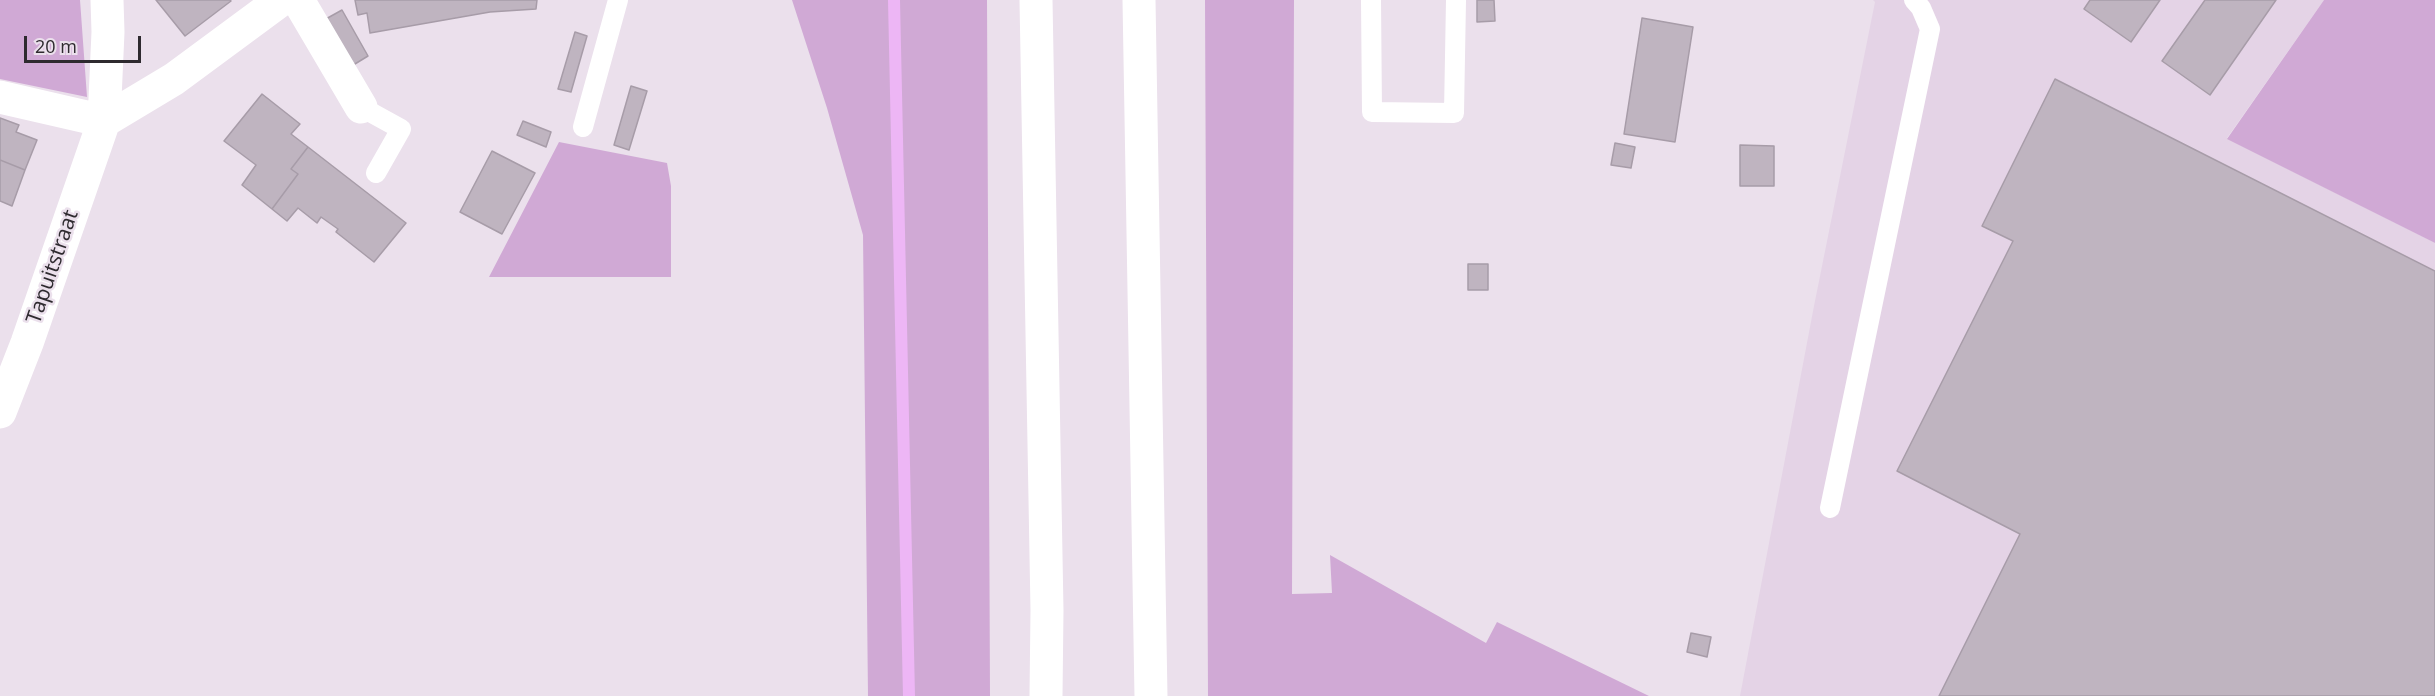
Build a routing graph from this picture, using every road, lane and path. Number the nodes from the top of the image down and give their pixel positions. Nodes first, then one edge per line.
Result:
1 (107, 0) edge
2 (281, 0) edge
3 (298, 0) edge
4 (618, 0) edge
5 (1036, 0) edge
6 (1139, 0) edge
7 (1371, 0) edge
8 (1456, 0) edge
9 (1914, 0) edge
10 (0, 97) edge
11 (361, 107) joint
12 (104, 121) junction
13 (583, 127) dead end
14 (375, 173) dead end
15 (0, 412) edge
16 (1830, 508) dead end
17 (1046, 696) edge
18 (1151, 696) edge

1 - 12 main road, Tapuitstraat
2 - 12 main road
3 - 11 main road
4 - 13 lane
5 - 17 main road
6 - 18 main road
7 - 8 lane
9 - 16 lane
10 - 12 main road
11 - 14 lane
12 - 15 main road, Tapuitstraat

